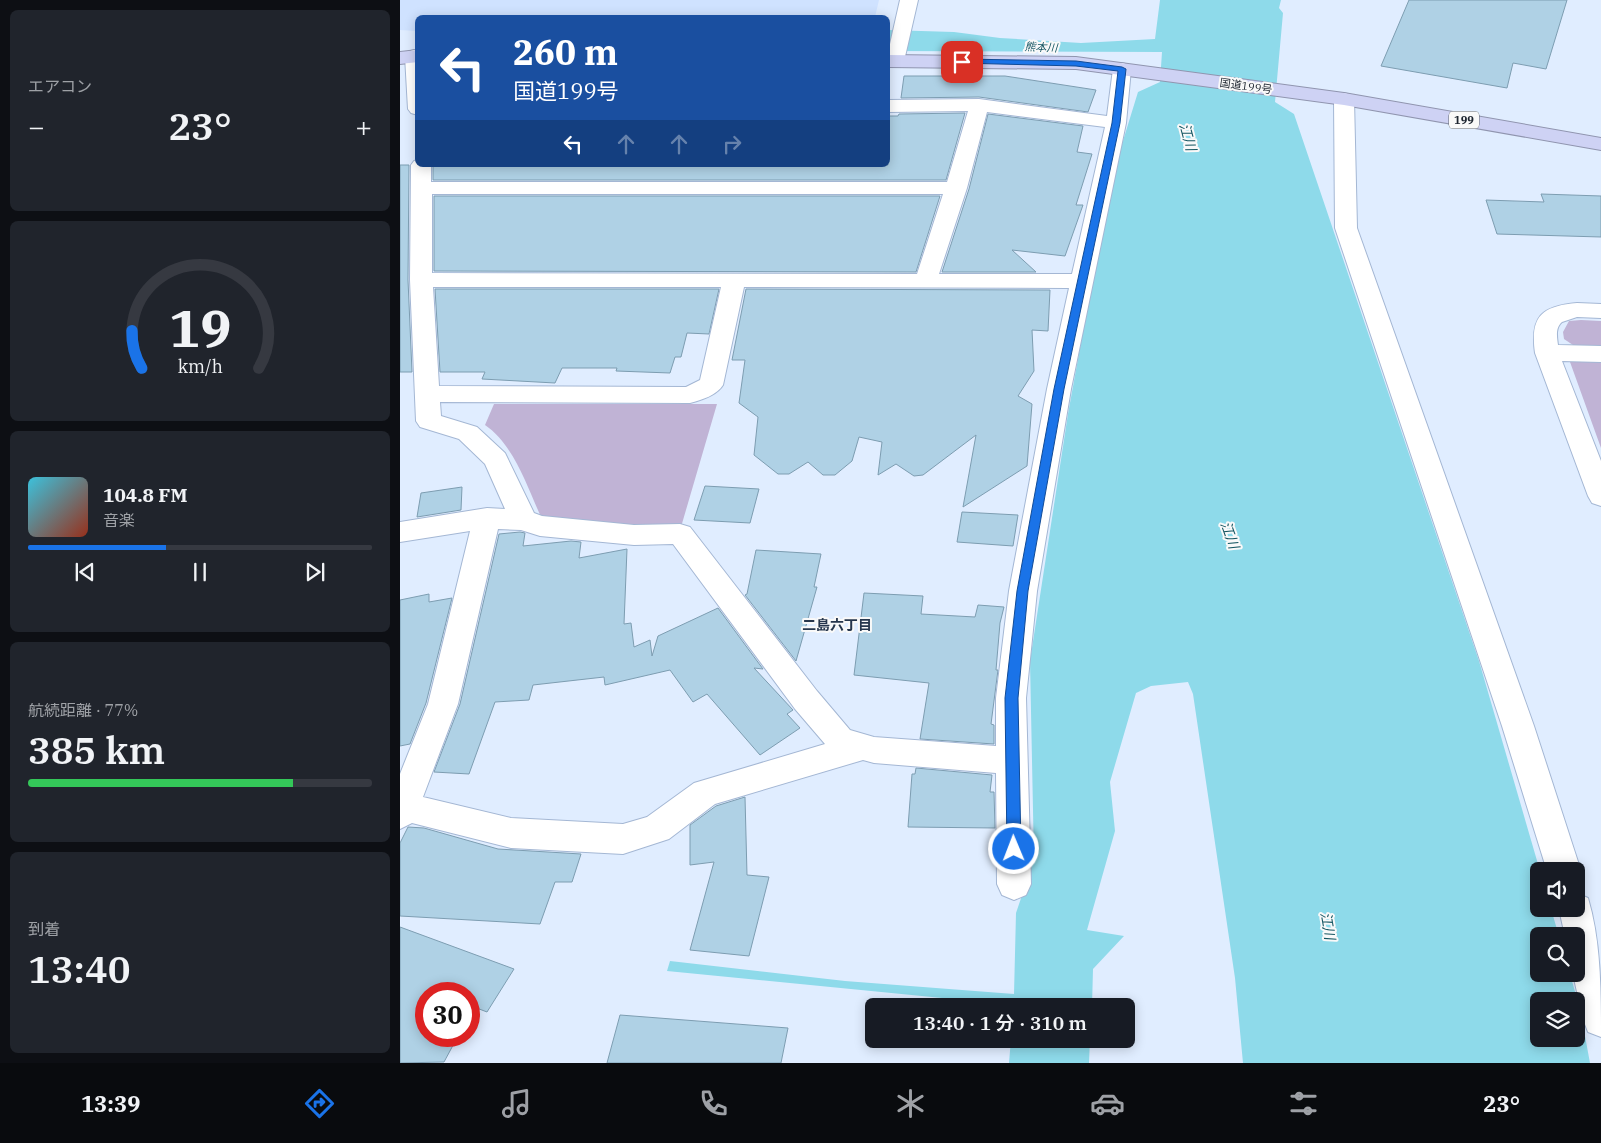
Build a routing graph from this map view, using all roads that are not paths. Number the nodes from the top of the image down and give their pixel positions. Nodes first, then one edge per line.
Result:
1 (909, 0) edge
2 (411, 57) edge
3 (891, 61) edge
4 (1130, 70) junction
5 (415, 90) edge
6 (1335, 98) junction
7 (890, 106) edge
8 (979, 106) junction
9 (1116, 123) junction
10 (1601, 144) edge
11 (421, 167) edge
12 (422, 188) junction
13 (956, 188) junction
14 (734, 279) junction
15 (421, 280) junction
16 (926, 280) junction
17 (1082, 281) junction
18 (1601, 311) edge
19 (1547, 353) junction
20 (1601, 354) edge
21 (427, 394) junction
22 (1595, 467) edge
23 (1601, 496) edge
24 (487, 518) junction
25 (523, 520) junction
26 (400, 532) edge
27 (862, 747) junction
28 (1012, 761) junction
29 (402, 811) edge
30 (1561, 862) edge
31 (1014, 884) dead end
32 (1578, 917) edge
33 (1601, 1019) edge

1 - 3 street
2 - 5 street
3 - 4 highway, 国道199号 / 199
4 - 6 highway, 国道199号 / 199
4 - 9 street
6 - 10 highway, 国道199号 / 199
6 - 30 street
7 - 8 street
8 - 9 street
8 - 13 street
9 - 17 street
11 - 12 street
12 - 13 street
12 - 15 street
13 - 16 street
14 - 15 street
14 - 16 street
14 - 21 street
15 - 21 street
16 - 17 street
17 - 28 street
18 - 19 street
19 - 20 street
19 - 22 street
21 - 25 street
22 - 23 street
24 - 25 street
24 - 26 street
24 - 29 street
25 - 27 street
27 - 28 street
27 - 29 street
28 - 31 street
32 - 33 street

